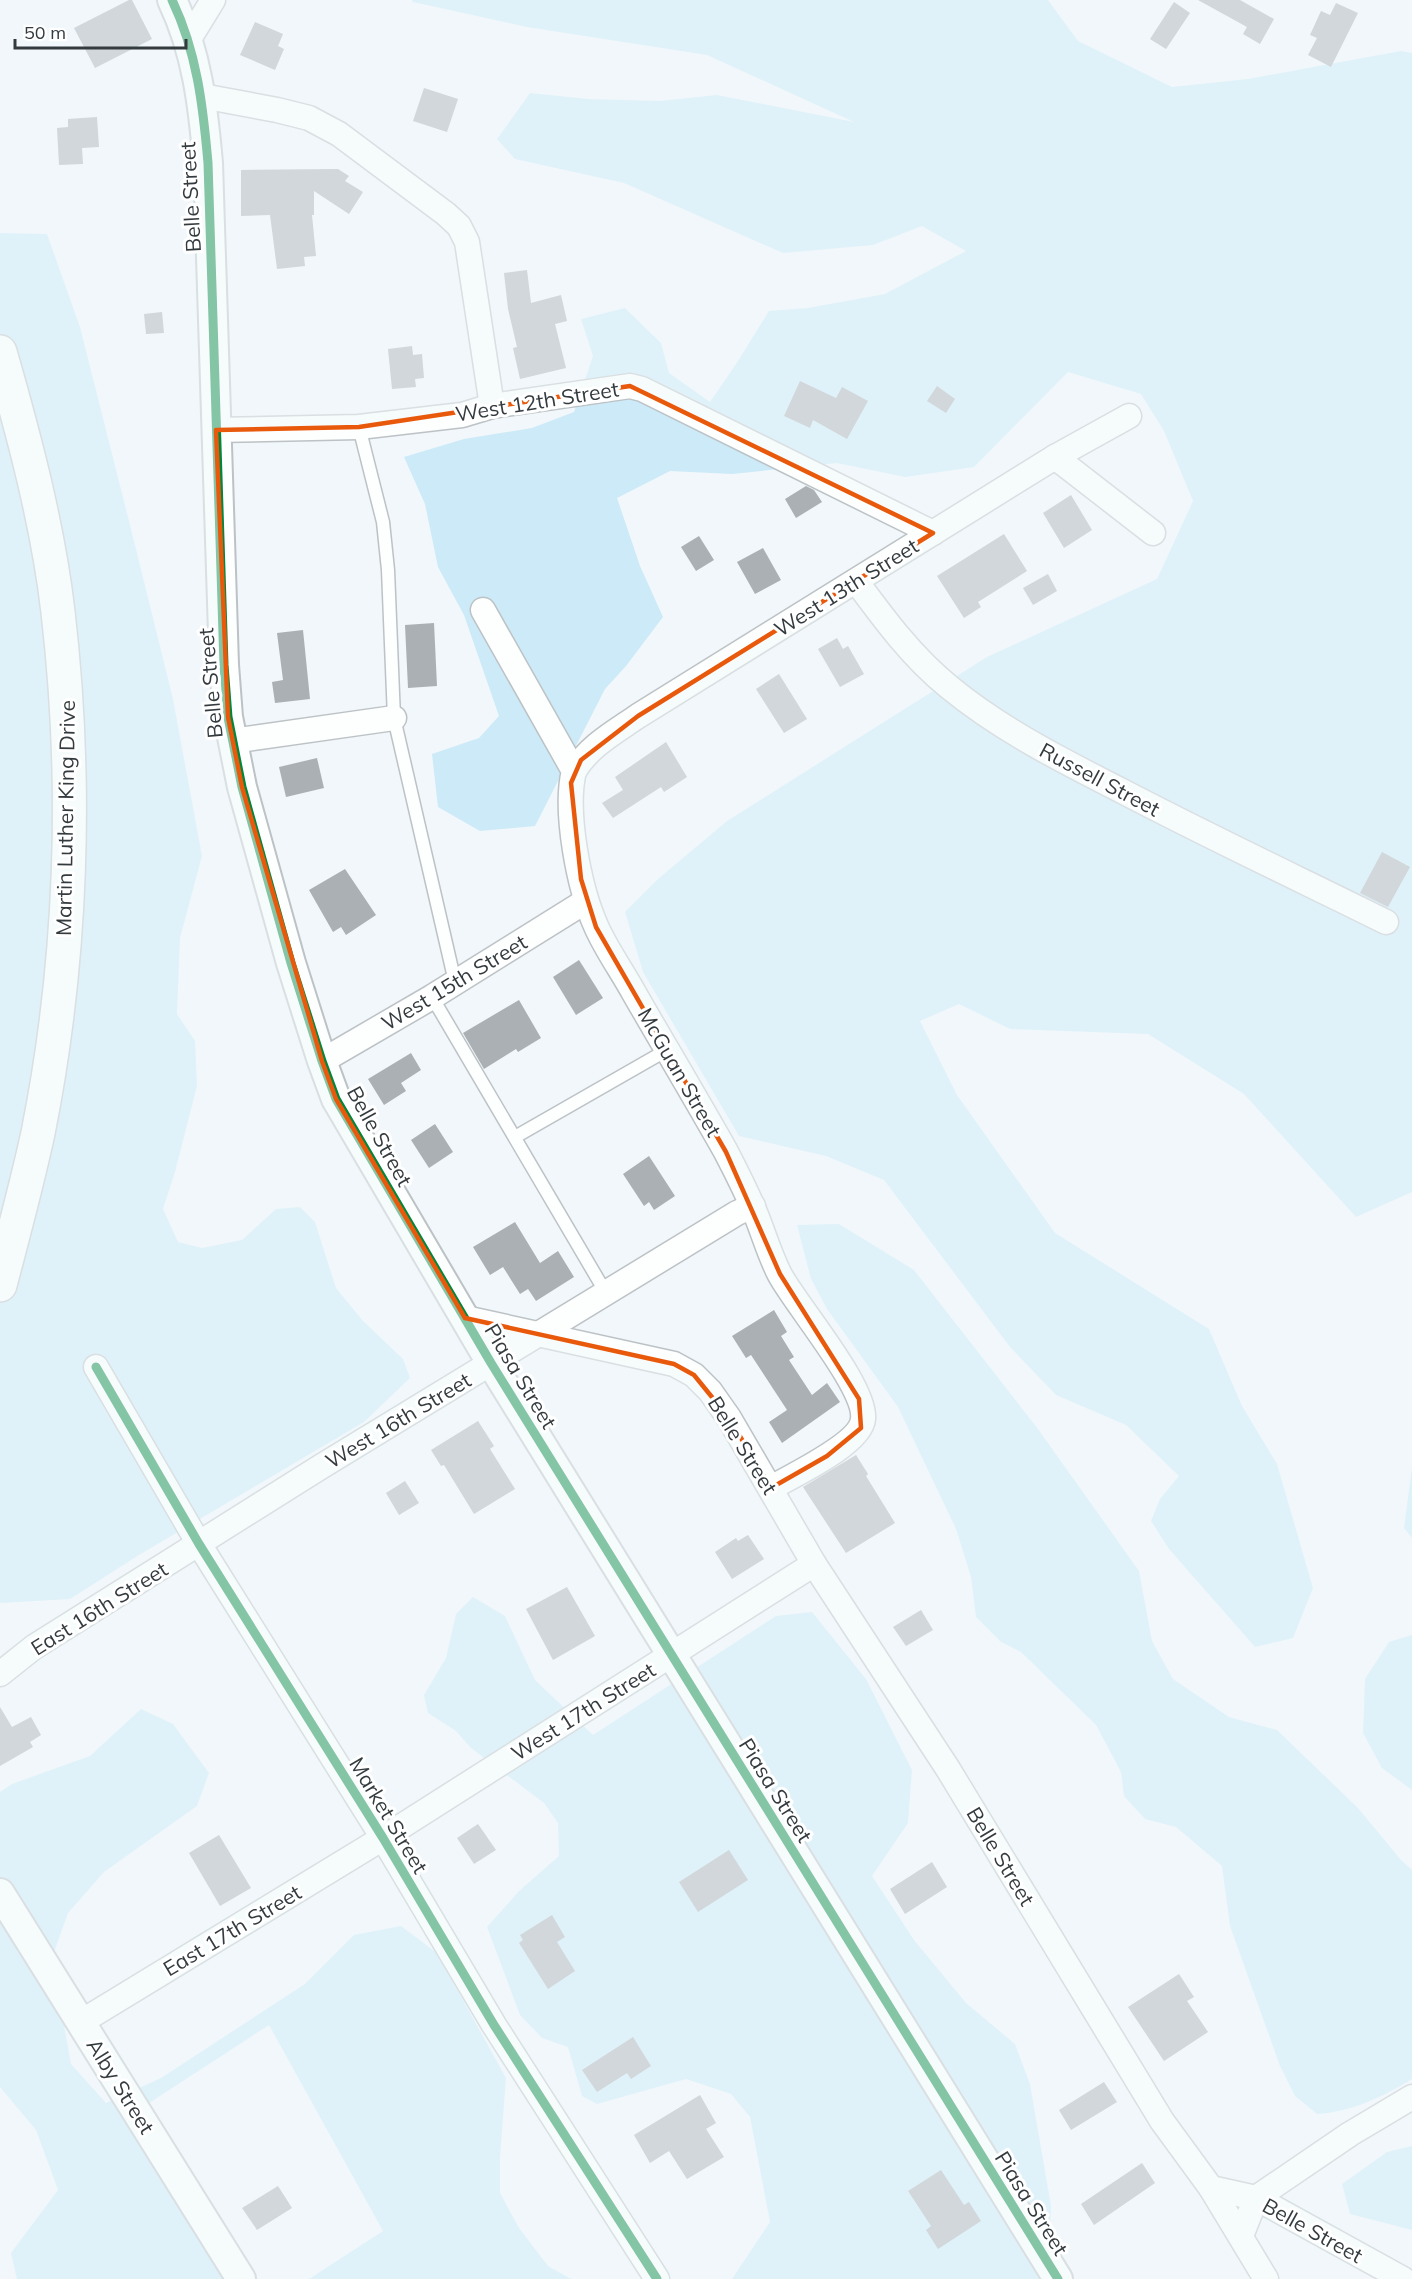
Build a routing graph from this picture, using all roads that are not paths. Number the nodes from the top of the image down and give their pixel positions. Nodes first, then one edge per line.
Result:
1 (172, 0) edge
2 (213, 0) edge
3 (189, 39) junction
4 (202, 96) junction
5 (0, 352) edge
6 (492, 406) junction
7 (1129, 416) dead end
8 (359, 427) junction
9 (216, 430) junction
10 (1055, 457) junction
11 (1153, 533) dead end
12 (933, 534) junction
13 (856, 581) junction
14 (483, 609) dead end
15 (394, 718) junction
16 (232, 741) junction
17 (574, 771) junction
18 (586, 901) junction
19 (1386, 922) dead end
20 (455, 982) junction
21 (432, 997) junction
22 (667, 1050) junction
23 (322, 1061) junction
24 (515, 1137) junction
25 (753, 1206) junction
26 (0, 1285) edge
27 (606, 1293) junction
28 (465, 1318) junction
29 (537, 1334) junction
30 (491, 1363) junction
31 (96, 1367) dead end
32 (771, 1488) junction
33 (200, 1544) junction
34 (814, 1563) junction
35 (671, 1655) junction
36 (0, 1674) edge
37 (383, 1838) junction
38 (0, 1893) edge
39 (81, 2022) junction
40 (1412, 2097) edge
41 (1211, 2188) junction
42 (1256, 2198) junction
43 (1240, 2236) junction
44 (241, 2279) edge
45 (657, 2279) edge
46 (1058, 2279) edge
47 (1266, 2279) edge
48 (1403, 2279) edge

1 - 3 street, Belle Street
2 - 3 street
3 - 4 street, Belle Street
4 - 6 street
4 - 9 street, Belle Street
5 - 26 highway, Martin Luther King Drive
6 - 8 street, West 12th Street
6 - 12 street, West 12th Street
7 - 10 street, West 13th Street
8 - 9 street, West 12th Street
8 - 15 lane
9 - 16 street, Belle Street
10 - 11 street
10 - 12 street, West 13th Street
12 - 13 street, West 13th Street
13 - 17 street, West 13th Street
13 - 19 street, Russell Street
14 - 17 street
15 - 16 street
15 - 20 lane
16 - 23 street, Belle Street
17 - 18 street, McGuan Street
18 - 20 street, West 15th Street
18 - 22 street, McGuan Street
20 - 21 street, West 15th Street
21 - 23 street, West 15th Street
21 - 24 lane
22 - 24 lane
22 - 25 street, McGuan Street
23 - 28 street, Belle Street
24 - 27 lane
25 - 27 street, West 16th Street
25 - 32 street, McGuan Street
27 - 29 street, West 16th Street
28 - 29 street, Belle Street
28 - 30 street, Piasa Street
29 - 30 street, West 16th Street
29 - 32 street, Belle Street
30 - 33 street, West 16th Street
30 - 35 street, Piasa Street
31 - 33 street, Market Street
32 - 34 street, Belle Street
33 - 36 street, East 16th Street
33 - 37 street, Market Street
34 - 35 street, West 17th Street
34 - 41 street, Belle Street
35 - 37 street, West 17th Street
35 - 46 street, Piasa Street
37 - 39 street, East 17th Street
37 - 45 street, Market Street
38 - 39 street, Alby Street
39 - 44 street, Alby Street
40 - 42 street
41 - 42 street, Belle Street
41 - 43 street
42 - 43 street
42 - 48 street, Belle Street
43 - 47 street

